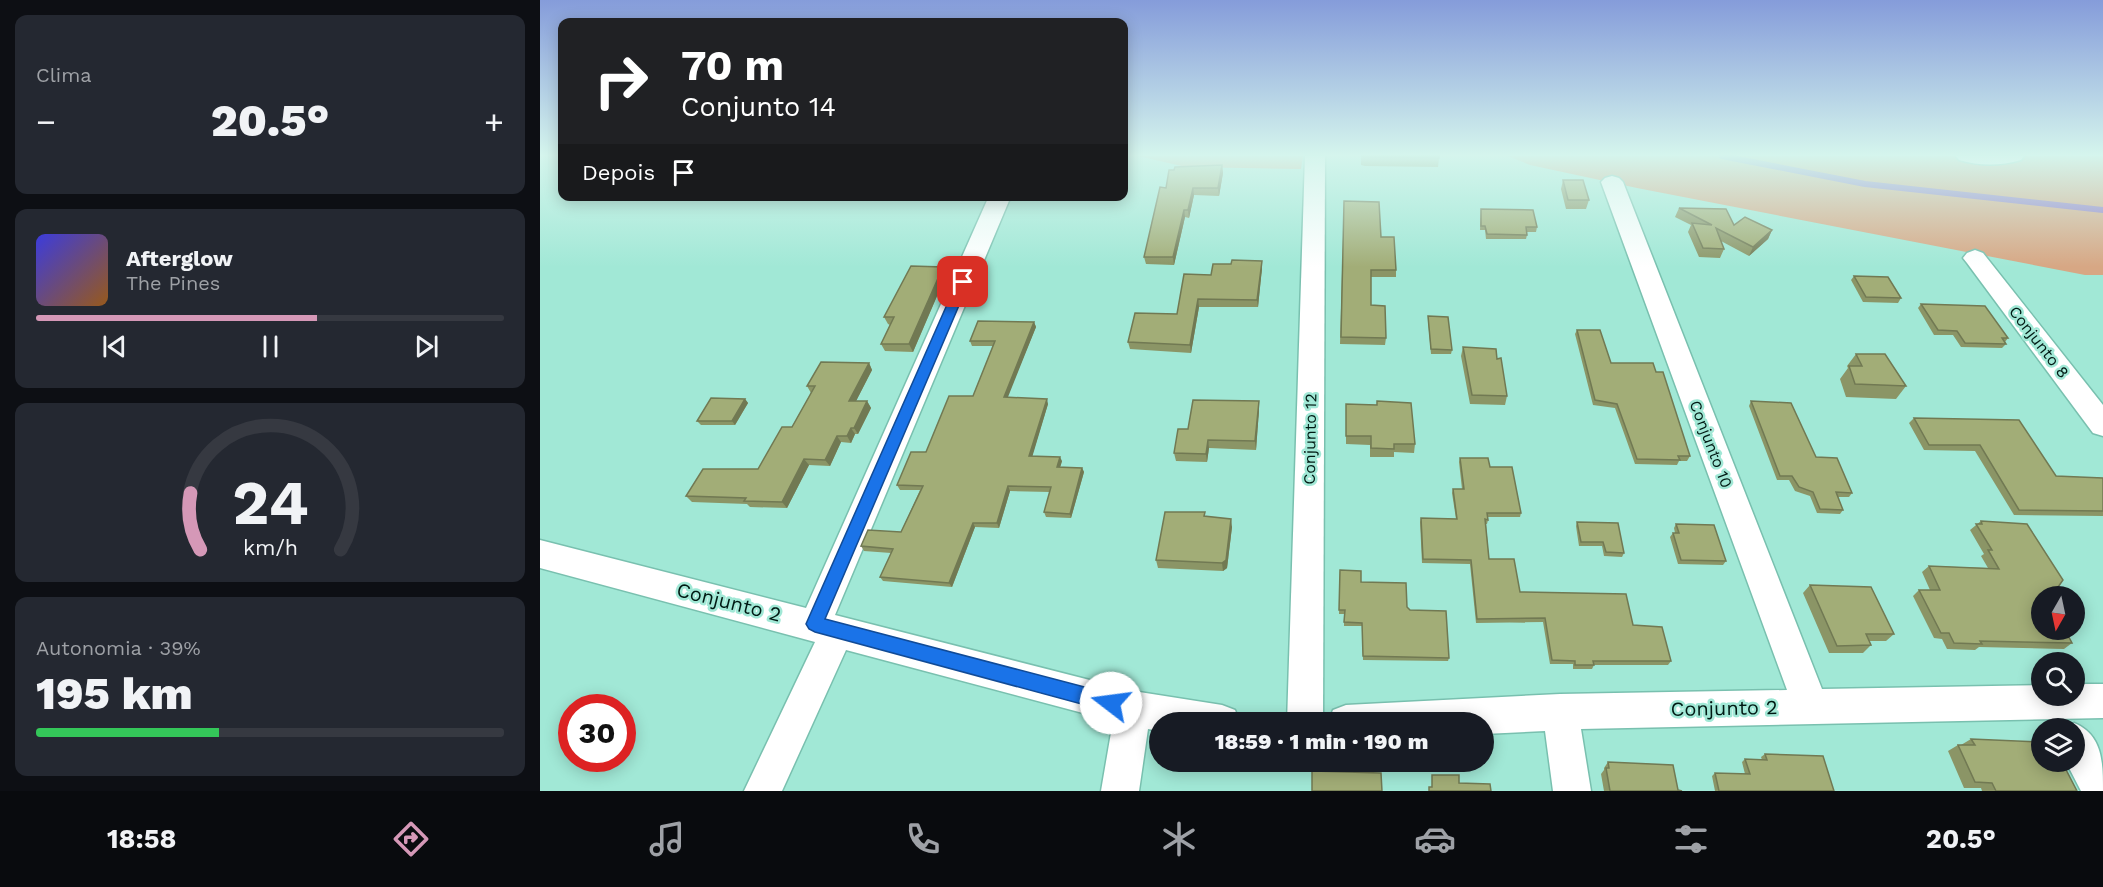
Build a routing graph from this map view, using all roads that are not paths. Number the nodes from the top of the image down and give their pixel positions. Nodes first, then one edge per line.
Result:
1 (1314, 193) edge
2 (1616, 193) edge
3 (998, 201) edge
4 (1975, 258) dead end
5 (2103, 425) edge
6 (544, 556) edge
7 (826, 627) junction
8 (2103, 701) edge
9 (1811, 706) junction
10 (1133, 709) junction
11 (1152, 712) edge
12 (1305, 712) edge
13 (1560, 712) junction
14 (1494, 715) edge
15 (2060, 715) edge
16 (2085, 761) edge
17 (763, 791) edge
18 (1120, 791) edge
19 (1572, 791) edge
20 (2102, 791) edge

1 - 12 street, Conjunto 12
2 - 9 street, Conjunto 10
3 - 7 street
4 - 5 street, Conjunto 8
6 - 7 street, Conjunto 2
7 - 10 street, Conjunto 2
7 - 17 street
8 - 15 street, Conjunto 2
9 - 13 street, Conjunto 2
9 - 15 street, Conjunto 2
10 - 11 street, Conjunto 2
10 - 18 street
13 - 14 street, Conjunto 2
13 - 19 street
16 - 20 street

